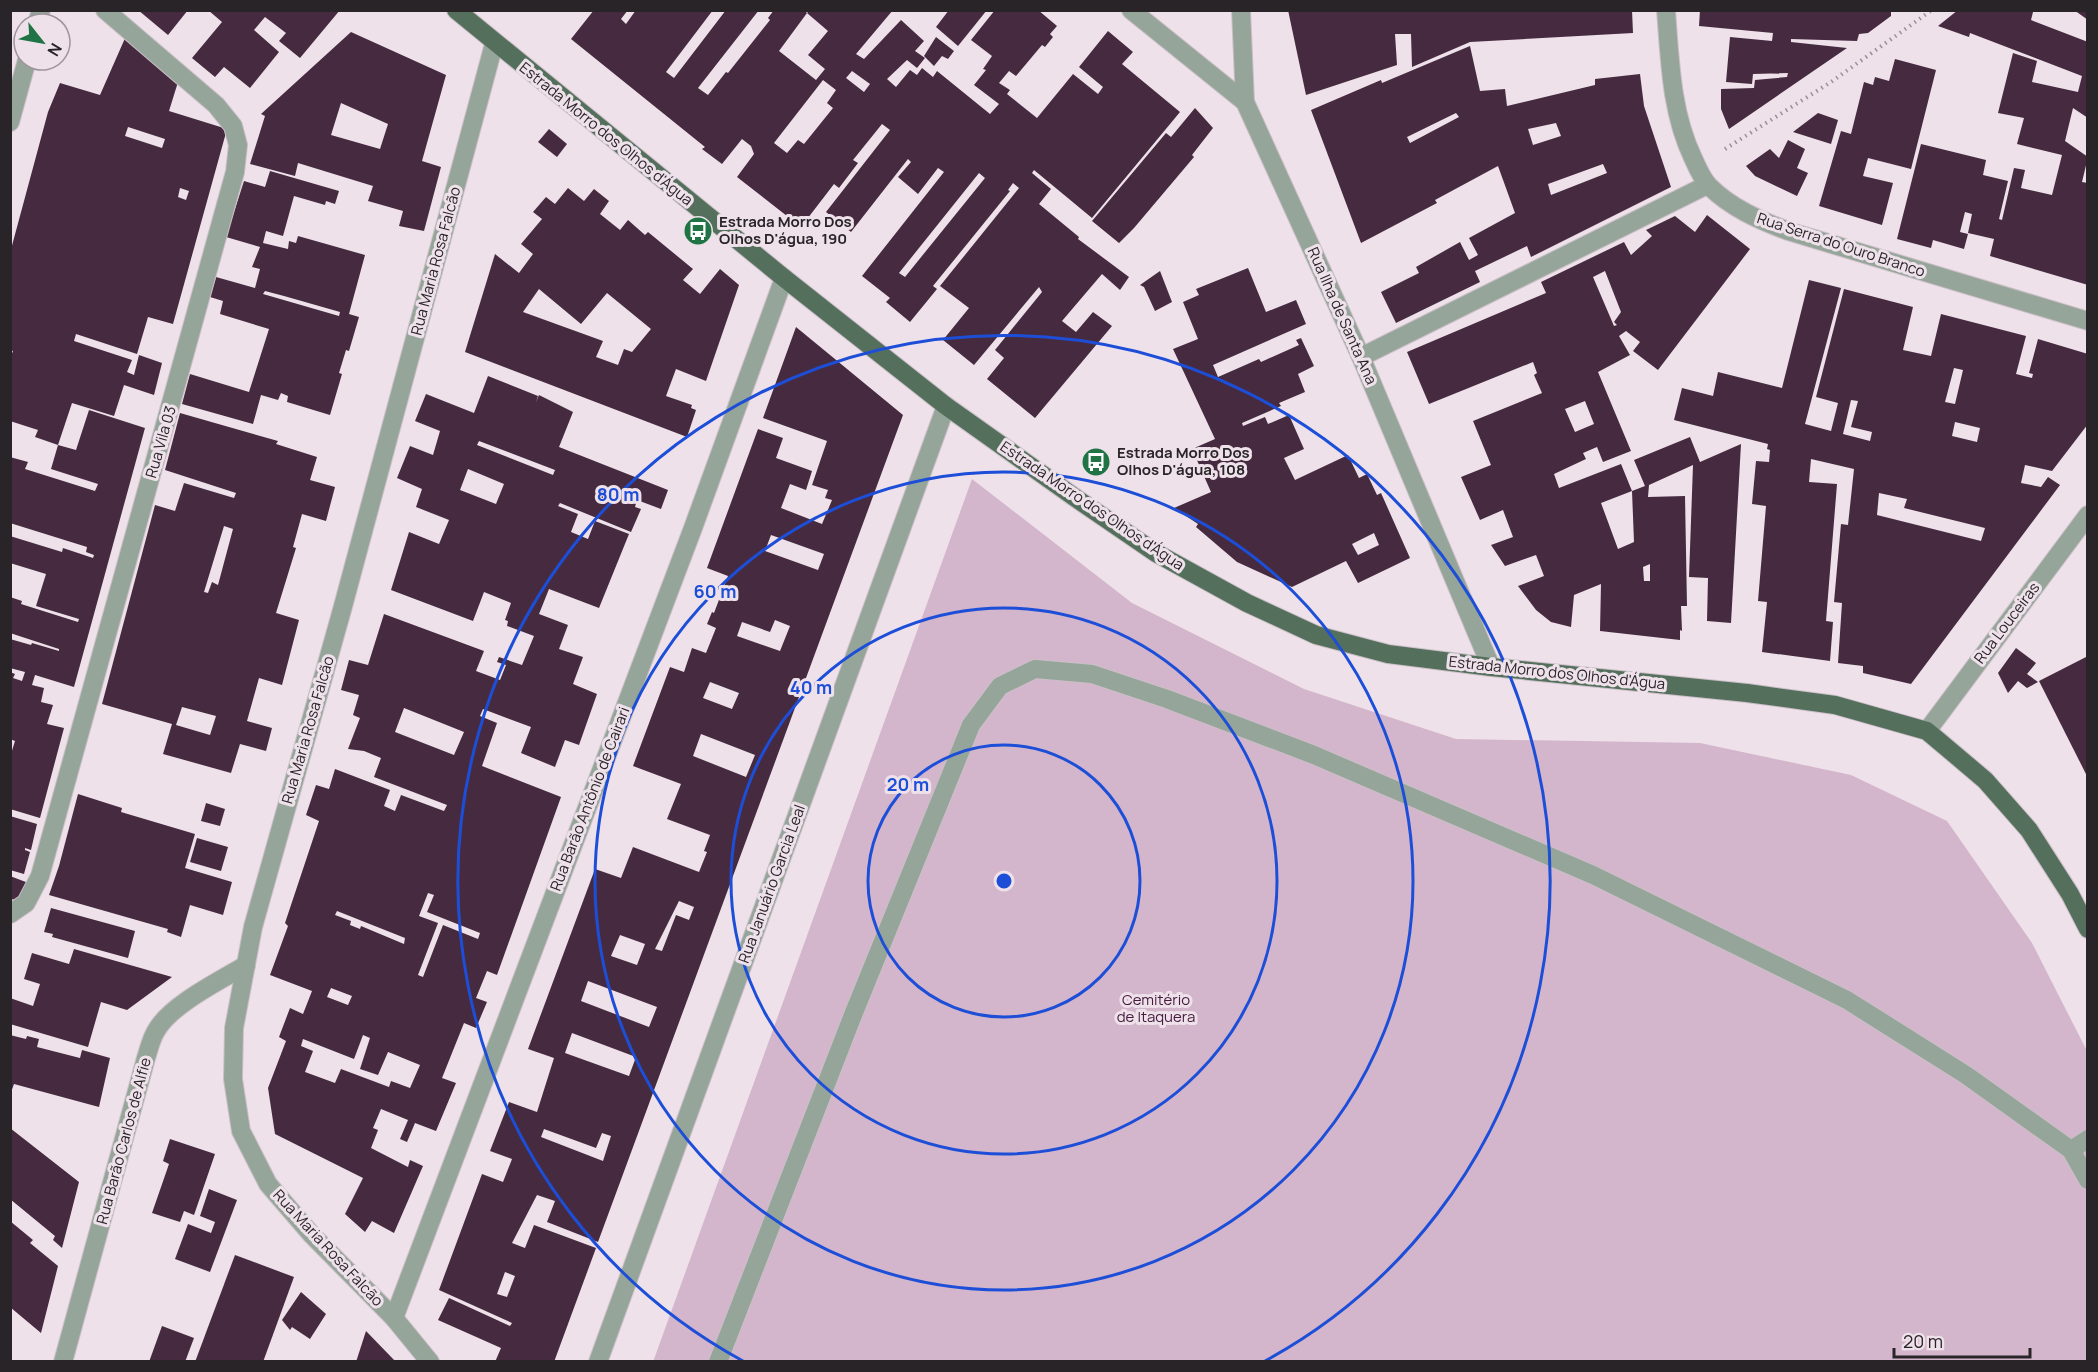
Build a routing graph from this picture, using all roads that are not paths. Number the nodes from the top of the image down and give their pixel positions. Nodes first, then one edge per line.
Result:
1 (105, 10) edge
2 (456, 10) edge
3 (1131, 10) edge
4 (1241, 10) edge
5 (1666, 10) edge
6 (494, 44) junction
7 (24, 72) edge
8 (1245, 102) junction
9 (10, 122) edge
10 (1707, 185) junction
11 (784, 278) junction
12 (2088, 321) edge
13 (1361, 357) junction
14 (946, 406) junction
15 (2088, 515) edge
16 (1491, 667) junction
17 (1927, 731) junction
18 (10, 914) edge
19 (2088, 929) edge
20 (246, 965) junction
21 (2088, 1139) edge
22 (2071, 1150) junction
23 (2088, 1180) edge
24 (394, 1318) junction
25 (63, 1362) edge
26 (430, 1362) edge
27 (598, 1362) edge
28 (718, 1362) edge

1 - 18 street, Rua Vila 03
2 - 6 main road, Estrada Morro dos Olhos d'Água
3 - 8 street, Rua Ilha de Santa Ana
4 - 8 street
5 - 10 street, Rua Serra do Ouro Branco
6 - 11 main road, Estrada Morro dos Olhos d'Água
6 - 20 street, Rua Maria Rosa Falcão
7 - 9 street
8 - 13 street, Rua Ilha de Santa Ana
10 - 12 street, Rua Serra do Ouro Branco
10 - 13 street
11 - 14 main road, Estrada Morro dos Olhos d'Água
11 - 24 street, Rua Barão Antônio de Cairari
13 - 16 street, Rua Ilha de Santa Ana
14 - 16 main road, Estrada Morro dos Olhos d'Água
14 - 27 street, Rua Januário Garcia Leal
15 - 17 street, Rua Louceiras
16 - 17 main road, Estrada Morro dos Olhos d'Água
17 - 19 main road
20 - 24 street, Rua Maria Rosa Falcão
20 - 25 street, Rua Barão Carlos de Alfie
21 - 22 street
22 - 23 street
22 - 28 street
24 - 26 street, Rua Maria Rosa Falcão

